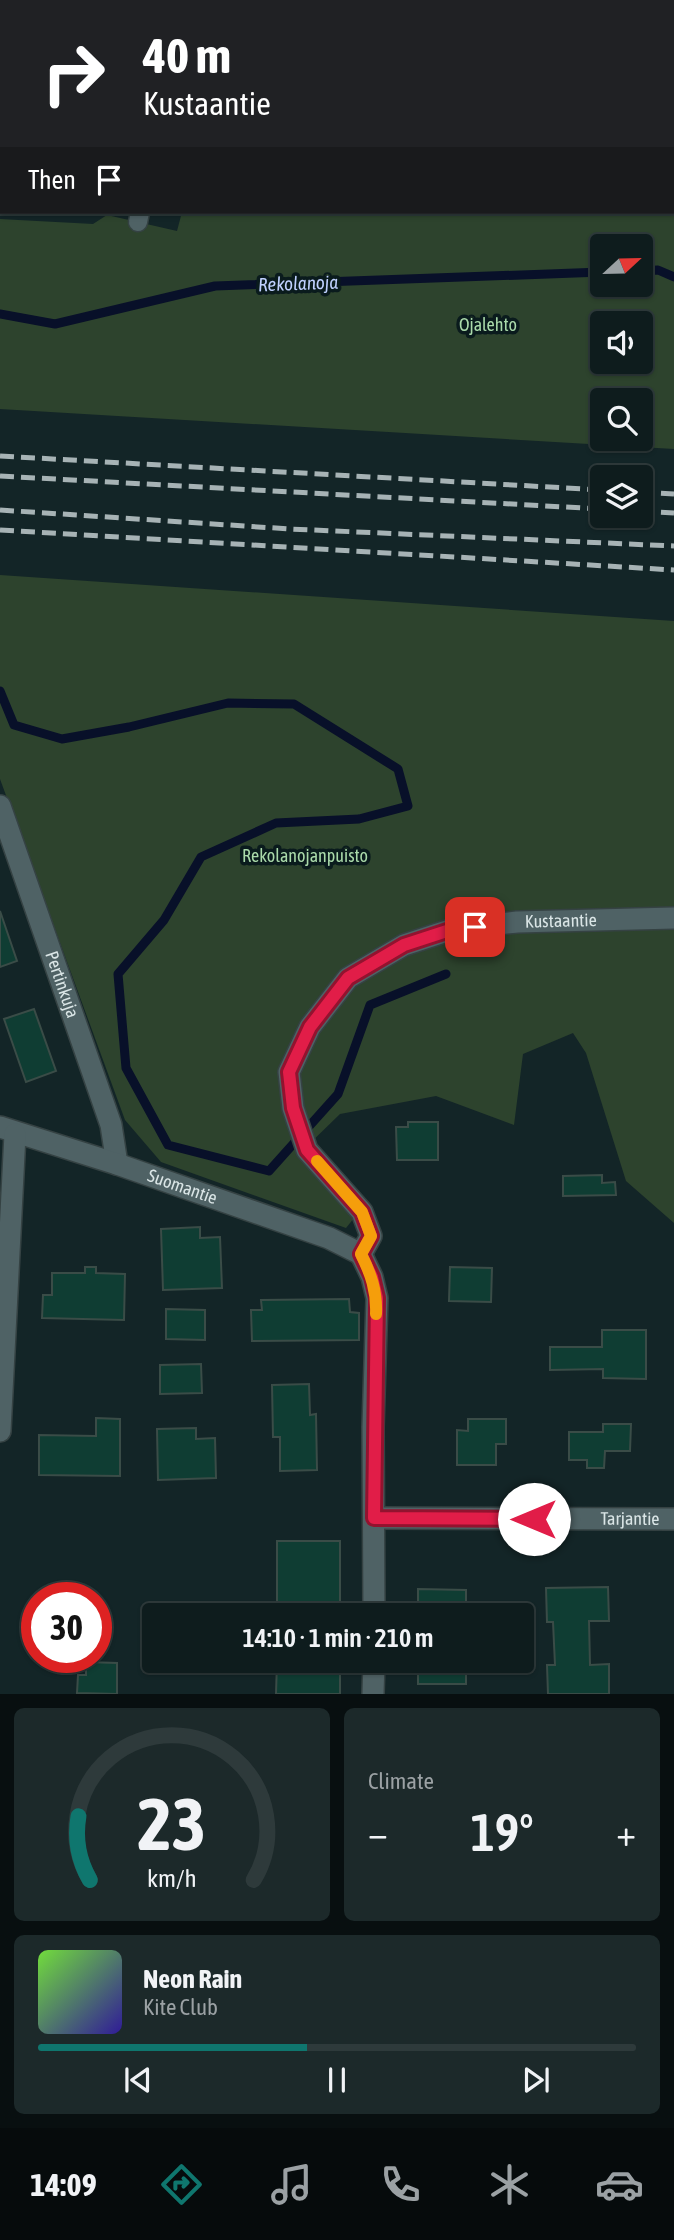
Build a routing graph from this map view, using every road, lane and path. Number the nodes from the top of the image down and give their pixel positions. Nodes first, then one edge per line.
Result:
1 (0, 806) edge
2 (674, 918) edge
3 (8, 1131) edge
4 (117, 1164) junction
5 (361, 1254) junction
6 (0, 1430) edge
7 (374, 1518) junction
8 (674, 1519) edge
9 (374, 1603) edge
10 (373, 1673) edge
11 (373, 1694) edge

1 - 4 street, Pertinkuja
2 - 5 street, Kustaantie
3 - 4 street, Suomantie
3 - 6 street
4 - 5 street, Suomantie
5 - 7 street
7 - 8 street, Tarjantie
7 - 9 street
10 - 11 street

